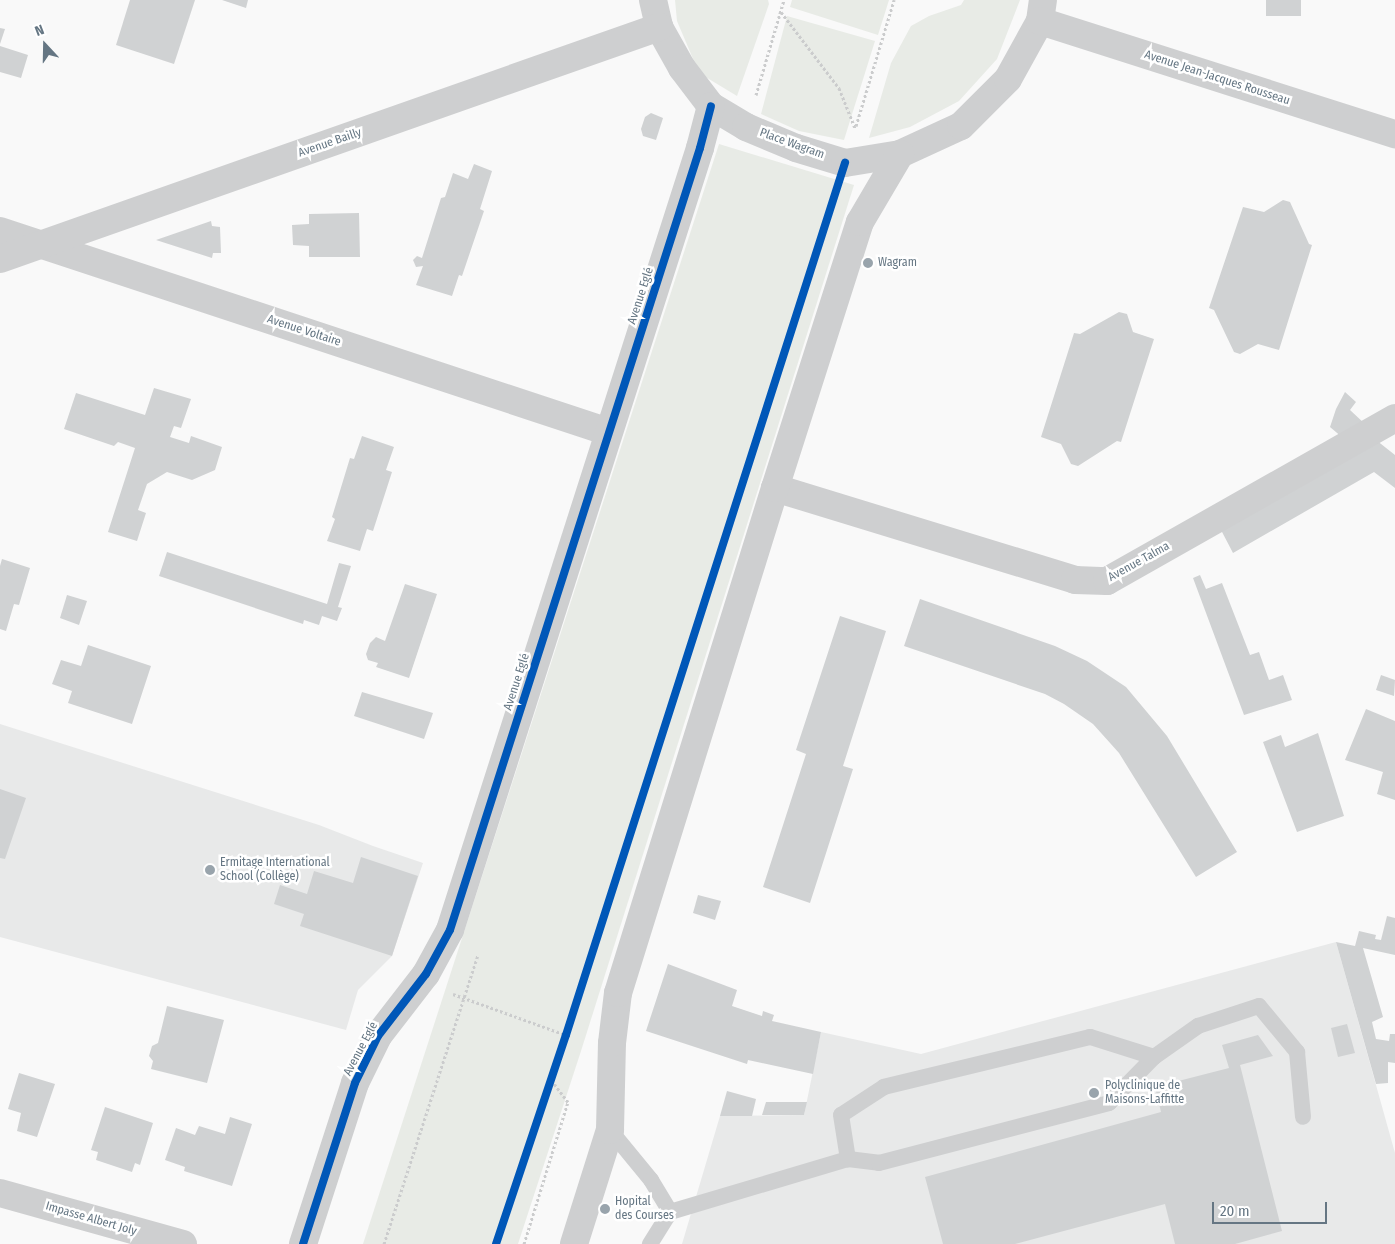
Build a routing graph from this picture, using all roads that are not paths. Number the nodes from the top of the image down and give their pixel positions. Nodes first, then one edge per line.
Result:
1 (653, 0) edge
2 (1041, 10) edge
3 (659, 27) junction
4 (711, 106) junction
5 (1395, 134) edge
6 (900, 154) junction
7 (0, 231) edge
8 (43, 244) junction
9 (0, 259) edge
10 (1395, 418) edge
11 (608, 432) junction
12 (775, 488) junction
13 (1154, 1057) junction
14 (1303, 1117) dead end
15 (610, 1130) junction
16 (848, 1159) junction
17 (0, 1193) edge
18 (670, 1212) junction
19 (182, 1244) edge
20 (303, 1244) edge
21 (574, 1244) edge
22 (650, 1244) edge

1 - 3 street, Place Wagram
2 - 5 street, Avenue Jean-Jacques Rousseau
2 - 6 street, Place Wagram
3 - 4 street, Place Wagram
3 - 8 street, Avenue Bailly
4 - 6 street, Place Wagram
4 - 11 street, Avenue Eglé
6 - 12 street
7 - 8 street, Avenue Voltaire
8 - 9 street, Avenue Bailly
8 - 11 street, Avenue Voltaire
10 - 12 street, Avenue Talma
11 - 20 street, Avenue Eglé
12 - 15 street
13 - 14 lane
13 - 16 lane
13 - 16 lane
15 - 18 lane
15 - 21 street
16 - 18 lane
17 - 19 street, Impasse Albert Joly
18 - 22 lane

